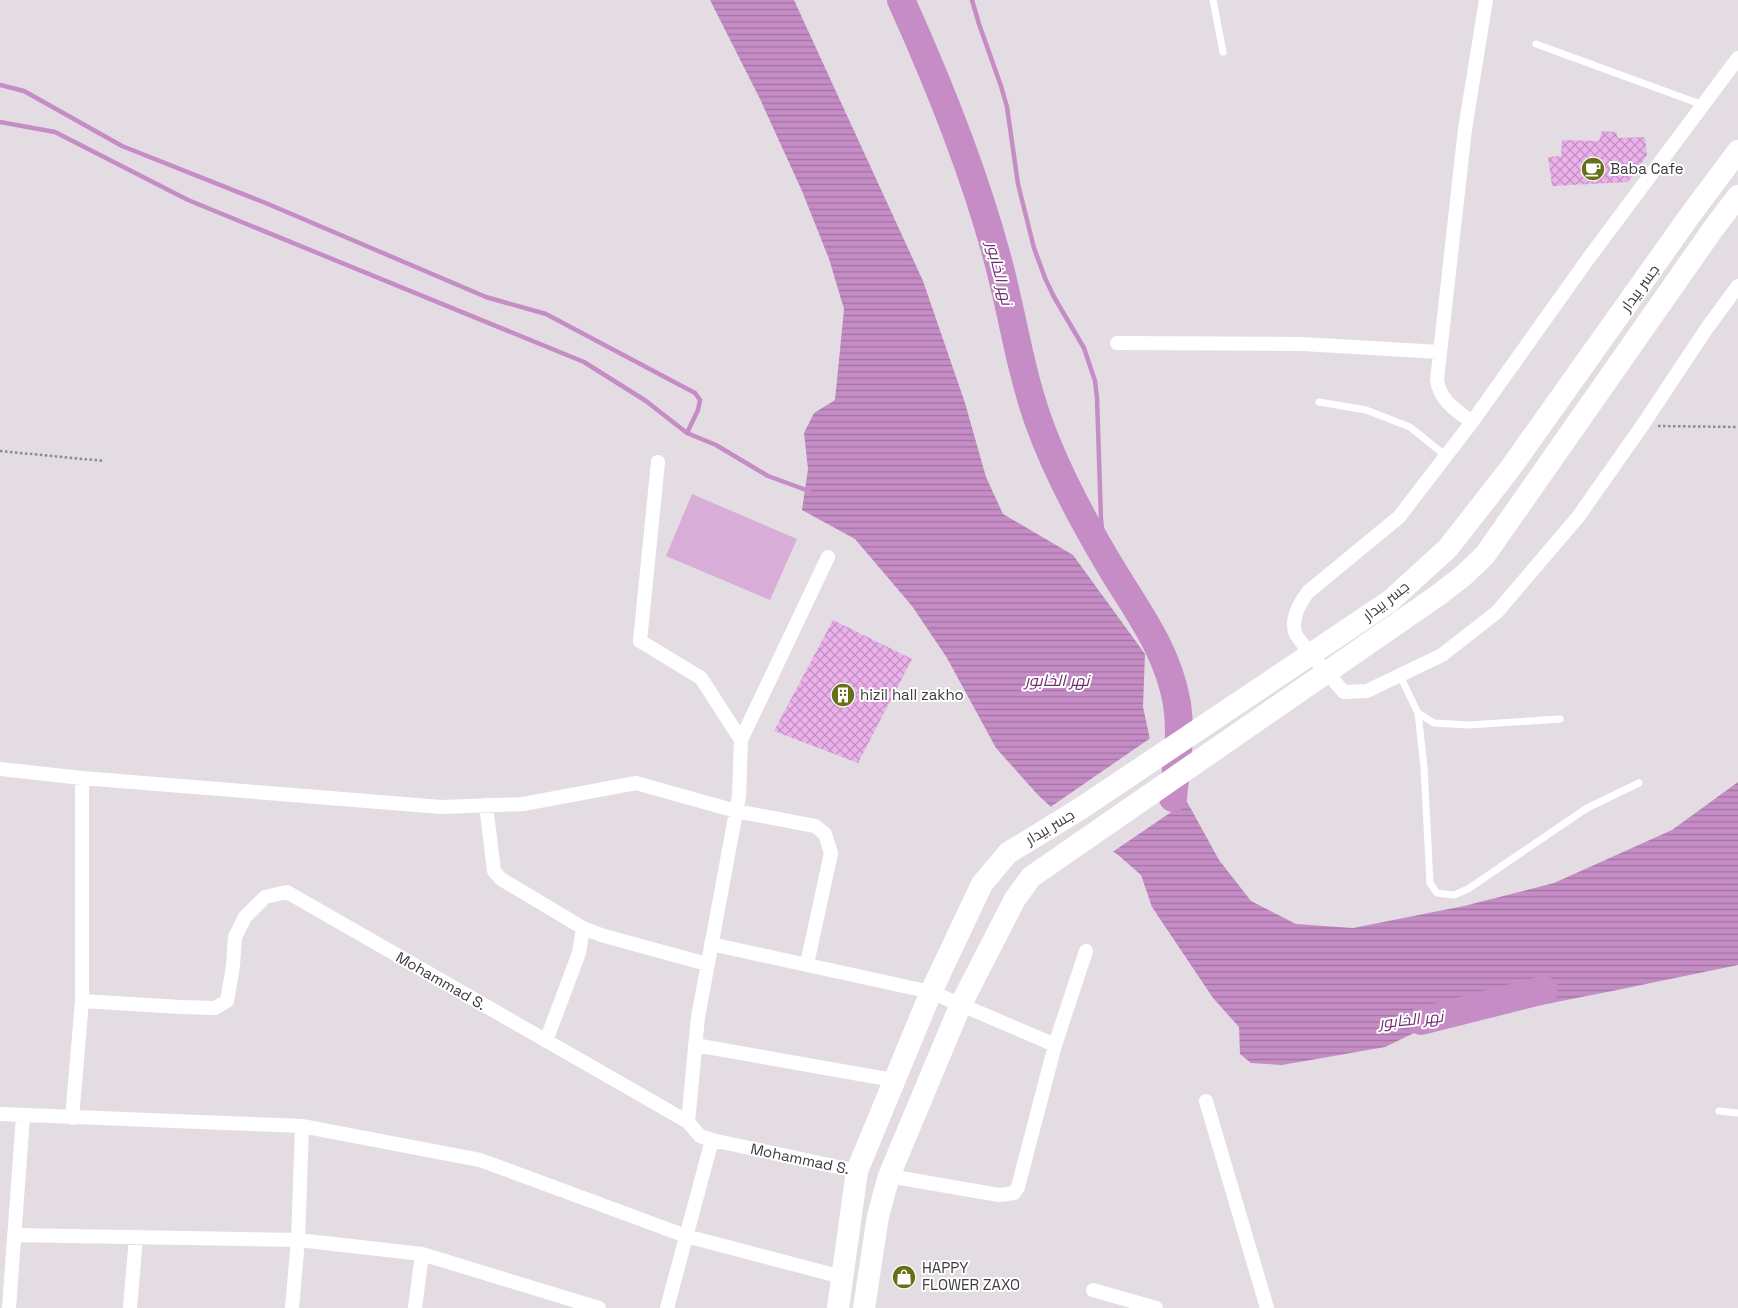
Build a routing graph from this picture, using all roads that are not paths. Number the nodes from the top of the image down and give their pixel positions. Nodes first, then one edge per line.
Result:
1 (1213, 0) edge
2 (1486, 0) edge
3 (1536, 44) dead end
4 (1223, 52) dead end
5 (1738, 58) edge
6 (1703, 105) junction
7 (1738, 151) edge
8 (1738, 196) edge
9 (1738, 286) edge
10 (1116, 342) dead end
11 (1440, 352) junction
12 (1319, 402) dead end
13 (1472, 422) junction
14 (1446, 456) junction
15 (658, 462) dead end
16 (828, 557) dead end
17 (1400, 676) junction
18 (1418, 713) junction
19 (1560, 719) dead end
20 (741, 740) junction
21 (0, 769) edge
22 (82, 778) junction
23 (1639, 784) dead end
24 (486, 805) junction
25 (736, 810) junction
26 (583, 928) junction
27 (711, 944) junction
28 (1086, 951) dead end
29 (708, 964) junction
30 (807, 964) junction
31 (931, 992) junction
32 (82, 1001) junction
33 (962, 1004) junction
34 (546, 1041) junction
35 (695, 1045) junction
36 (1055, 1046) junction
37 (894, 1080) junction
38 (1206, 1101) dead end
39 (1719, 1111) dead end
40 (1738, 1113) edge
41 (0, 1114) edge
42 (23, 1116) junction
43 (72, 1118) junction
44 (688, 1122) junction
45 (302, 1126) junction
46 (712, 1140) junction
47 (857, 1171) junction
48 (889, 1176) junction
49 (14, 1235) junction
50 (686, 1236) junction
51 (136, 1237) junction
52 (298, 1240) junction
53 (422, 1254) junction
54 (842, 1277) junction
55 (1093, 1290) dead end
56 (9, 1308) edge
57 (130, 1308) edge
58 (292, 1308) edge
59 (415, 1308) edge
60 (599, 1308) edge
61 (667, 1308) edge
62 (838, 1308) edge
63 (864, 1308) edge
64 (1156, 1308) edge
65 (1267, 1308) edge

1 - 4 lane
2 - 11 street
3 - 6 lane
5 - 6 street
6 - 13 street
7 - 31 main road, جسر بيدار
8 - 33 main road, جسر بيدار
9 - 17 street
10 - 11 street
11 - 13 street
12 - 14 lane
13 - 14 street
14 - 17 street
15 - 20 street
16 - 20 street
17 - 18 lane
18 - 19 lane
18 - 23 lane
20 - 25 street
21 - 22 street
22 - 24 street
22 - 32 street
24 - 25 street
24 - 26 street
25 - 27 street
25 - 30 street
26 - 29 street
26 - 34 street
27 - 29 street
27 - 30 street
28 - 36 street
29 - 35 street
30 - 31 street
31 - 33 street
31 - 37 main road, جسر بيدار
32 - 34 street, Mohammad S.
32 - 43 street
33 - 36 street
33 - 48 main road, جسر بيدار
34 - 44 street, Mohammad S.
35 - 37 street
35 - 44 street
36 - 48 street
37 - 47 main road, جسر بيدار
38 - 65 street
39 - 40 lane
41 - 42 street
42 - 43 street
42 - 49 street
43 - 45 street
44 - 46 street, Mohammad S.
45 - 50 street
45 - 52 street
46 - 47 street, Mohammad S.
46 - 50 street
47 - 54 main road, جسر بيدار
48 - 63 main road, جسر بيدار
49 - 51 street
49 - 56 street
50 - 54 street
50 - 61 street
51 - 52 street
51 - 57 street
52 - 53 street
52 - 58 street
53 - 59 street
53 - 60 street
54 - 62 main road, جسر بيدار
55 - 64 street

